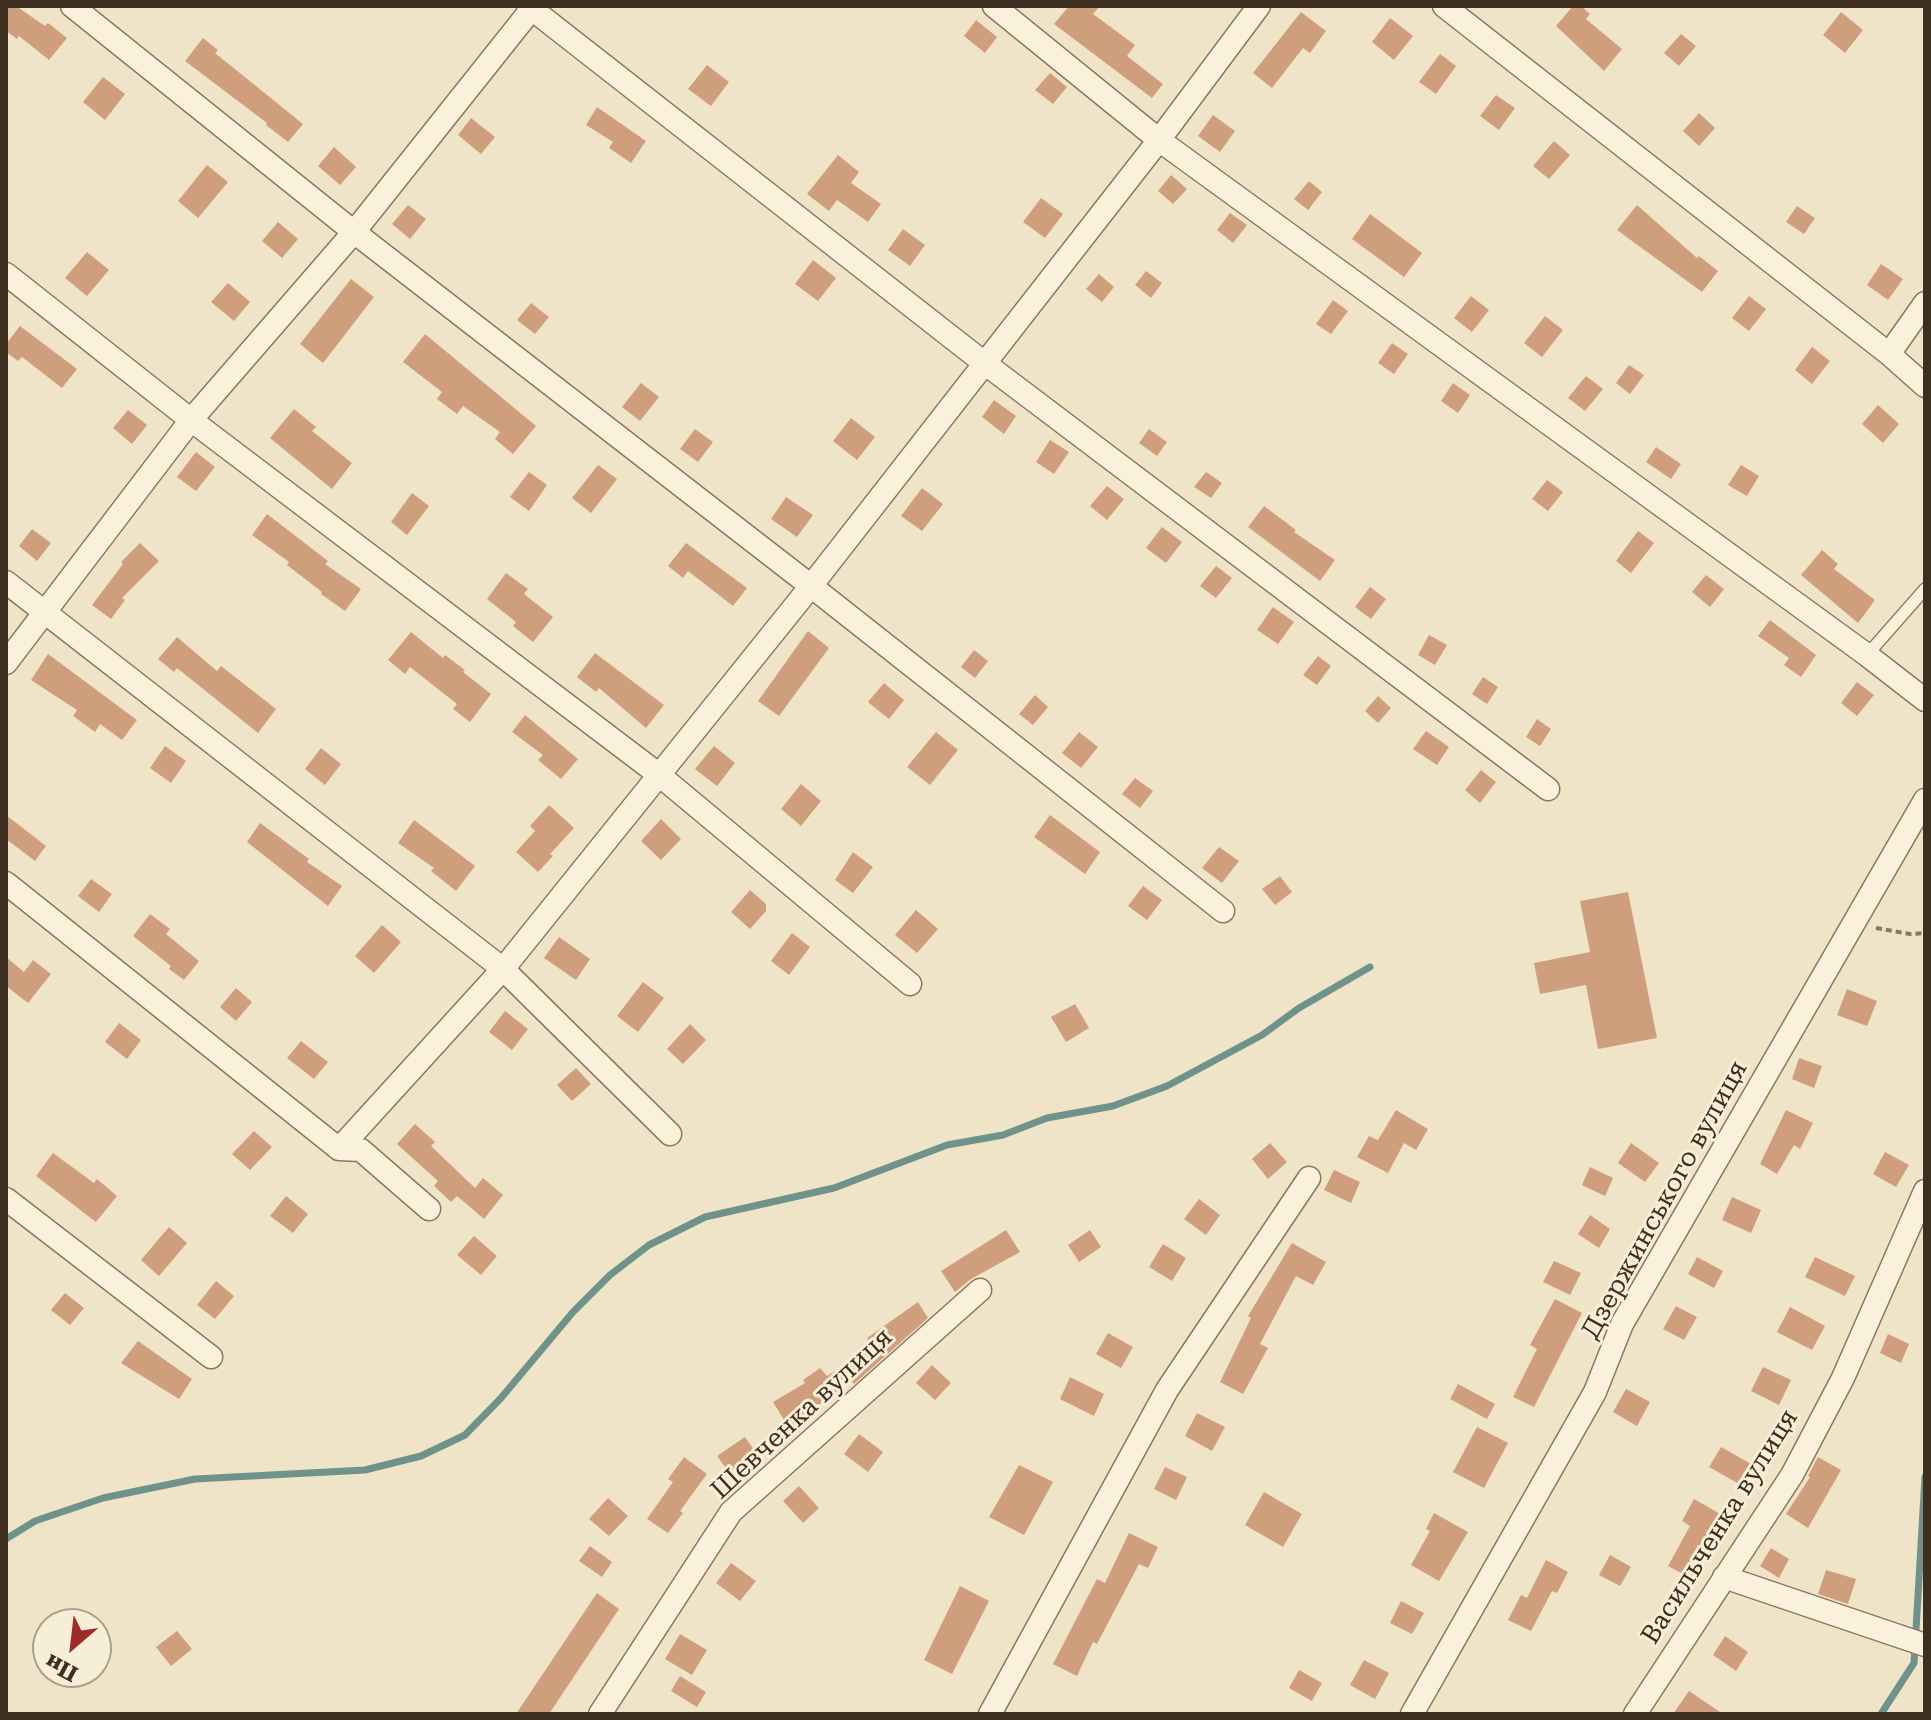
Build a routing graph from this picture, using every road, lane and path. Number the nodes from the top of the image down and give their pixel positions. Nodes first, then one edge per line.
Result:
1 (72, 6) edge
2 (994, 6) edge
3 (1259, 6) edge
4 (1444, 6) edge
5 (531, 7) edge
6 (1159, 140) junction
7 (354, 232) junction
8 (6, 274) edge
9 (1925, 303) edge
10 (1889, 354) junction
11 (983, 362) junction
12 (1925, 386) edge
13 (191, 420) junction
14 (6, 582) edge
15 (811, 586) junction
16 (1925, 589) edge
17 (46, 613) junction
18 (1867, 655) junction
19 (6, 663) edge
20 (1925, 700) edge
21 (658, 774) junction
22 (1548, 789) dead end
23 (1925, 800) edge
24 (6, 883) edge
25 (1223, 911) dead end
26 (1853, 924) junction
27 (1925, 933) edge
28 (503, 969) junction
29 (910, 984) dead end
30 (670, 1134) dead end
31 (339, 1149) junction
32 (1309, 1178) dead end
33 (1925, 1191) edge
34 (6, 1199) edge
35 (429, 1209) dead end
36 (980, 1290) dead end
37 (211, 1357) dead end
38 (1724, 1577) junction
39 (1925, 1645) edge
40 (600, 1714) edge
41 (990, 1714) edge
42 (1412, 1714) edge
43 (1635, 1714) edge

1 - 7 street
2 - 6 street
3 - 6 street
4 - 10 street
5 - 7 street
5 - 11 street
6 - 11 street
6 - 18 street
7 - 13 street
7 - 15 street
8 - 13 street
9 - 10 street
10 - 12 street
11 - 15 street
11 - 22 street
13 - 17 street
13 - 21 street
14 - 17 street
15 - 21 street
15 - 25 street
16 - 18 lane
17 - 19 street
17 - 28 street
18 - 20 street
21 - 28 street
21 - 29 street
23 - 26 street, Дзержинського вулиця
24 - 31 street
26 - 27 path
26 - 42 street, Дзержинського вулиця
28 - 30 street
28 - 31 street
31 - 35 street
32 - 41 street
33 - 38 street, Васильченка вулиця
34 - 37 street
36 - 40 street, Шевченка вулиця
38 - 39 street
38 - 43 street, Васильченка вулиця

